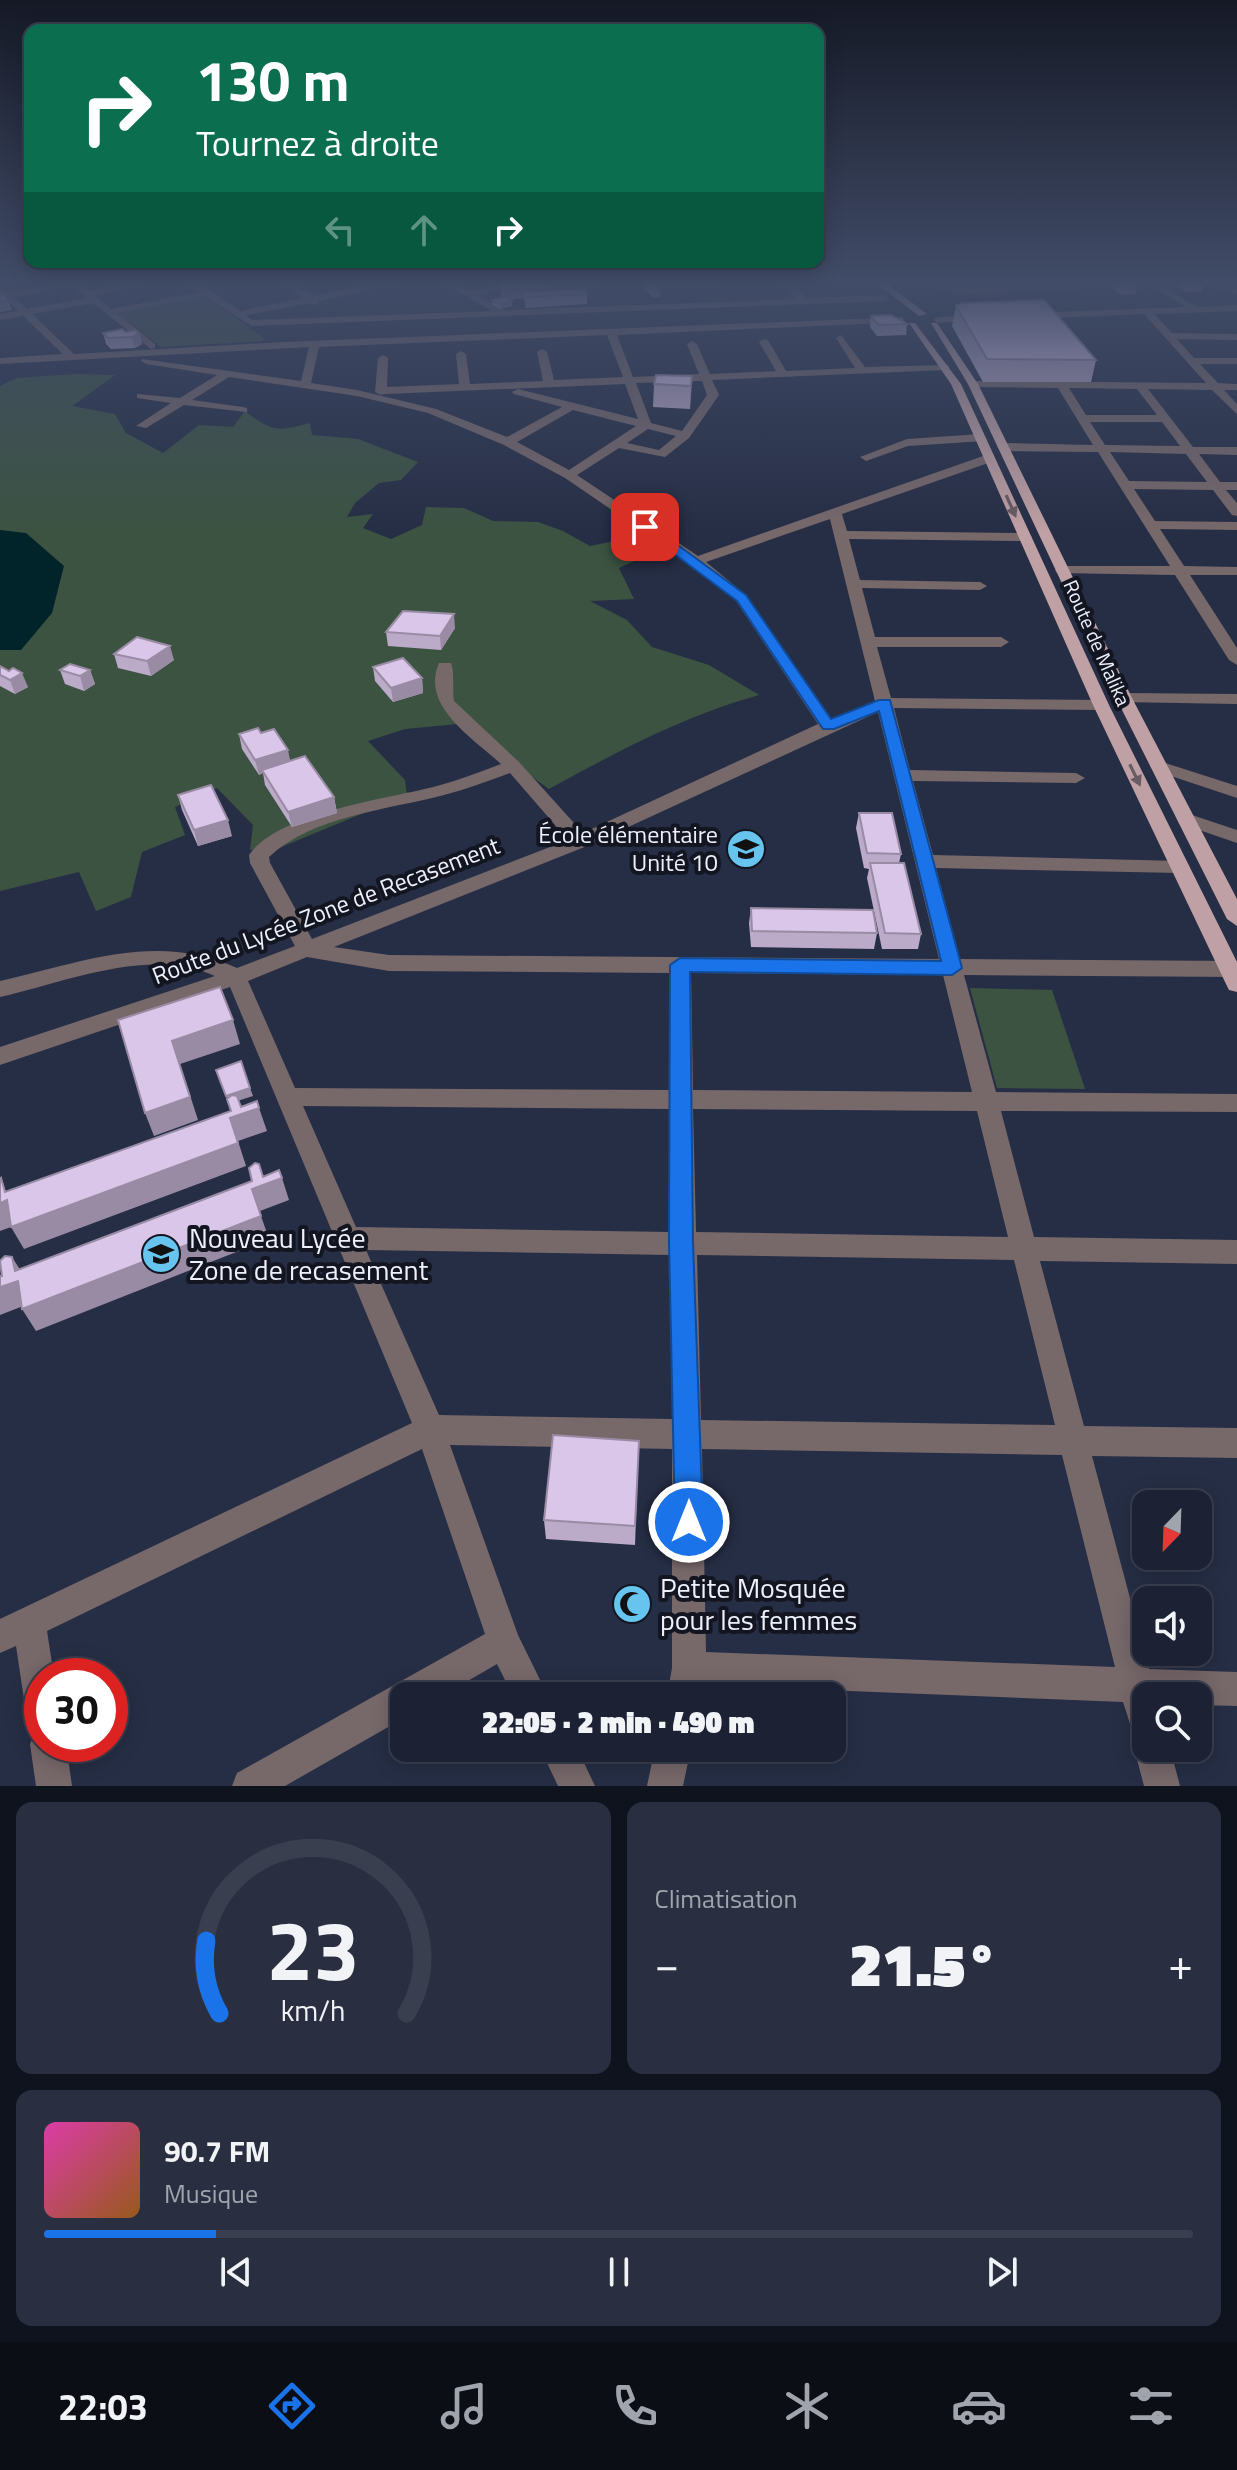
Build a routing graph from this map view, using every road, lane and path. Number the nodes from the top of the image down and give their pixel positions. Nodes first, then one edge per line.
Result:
1 (178, 365) edge
2 (310, 365) edge
3 (383, 365) edge
4 (462, 365) edge
5 (545, 365) edge
6 (624, 365) edge
7 (702, 365) edge
8 (778, 365) edge
9 (859, 365) edge
10 (962, 365) edge
11 (1196, 365) edge
12 (945, 367) joint
13 (862, 370) junction
14 (228, 373) junction
15 (783, 374) junction
16 (707, 377) junction
17 (630, 381) junction
18 (549, 384) junction
19 (973, 384) junction
20 (305, 385) junction
21 (1061, 385) junction
22 (497, 386) junction
23 (1140, 386) junction
24 (1215, 387) junction
25 (1237, 387) edge
26 (465, 388) junction
27 (381, 392) junction
28 (357, 393) junction
29 (141, 396) dead end
30 (182, 401) junction
31 (571, 406) junction
32 (243, 410) dead end
33 (1237, 411) edge
34 (1082, 418) junction
35 (1165, 419) junction
36 (646, 425) junction
37 (142, 426) dead end
38 (685, 435) junction
39 (980, 438) junction
40 (508, 442) junction
41 (616, 444) junction
42 (1003, 447) junction
43 (1101, 448) junction
44 (1189, 450) junction
45 (1237, 451) edge
46 (866, 457) dead end
47 (990, 458) junction
48 (569, 475) junction
49 (1125, 485) junction
50 (1217, 486) junction
51 (1237, 486) edge
52 (1237, 512) edge
53 (838, 523) junction
54 (1151, 525) junction
55 (1237, 526) edge
56 (1025, 537) junction
57 (696, 561) junction
58 (1062, 570) junction
59 (1180, 571) junction
60 (1237, 571) edge
61 (854, 584) junction
62 (980, 586) dead end
63 (869, 642) junction
64 (1001, 642) dead end
65 (1237, 660) edge
66 (445, 666) dead end
67 (1124, 698) junction
68 (1237, 699) edge
69 (884, 703) junction
70 (1101, 705) junction
71 (828, 726) junction
72 (513, 766) junction
73 (1159, 766) junction
74 (903, 775) junction
75 (1076, 778) dead end
76 (1237, 792) edge
77 (1186, 819) junction
78 (1237, 837) edge
79 (580, 842) junction
80 (925, 861) junction
81 (1180, 867) junction
82 (1237, 919) edge
83 (308, 950) junction
84 (680, 965) junction
85 (952, 968) junction
86 (1235, 974) edge
87 (236, 977) junction
88 (0, 989) edge
89 (0, 1056) edge
90 (287, 1097) junction
91 (680, 1098) junction
92 (986, 1101) junction
93 (1237, 1103) edge
94 (348, 1238) junction
95 (681, 1242) junction
96 (1024, 1248) junction
97 (1237, 1252) edge
98 (430, 1430) junction
99 (689, 1434) junction
100 (1073, 1440) junction
101 (1237, 1443) edge
102 (15, 1629) edge
103 (504, 1642) junction
104 (25, 1658) edge
105 (433, 1682) edge
106 (524, 1682) edge
107 (686, 1682) edge
108 (1135, 1682) edge
109 (846, 1683) edge
110 (1132, 1685) edge
111 (1212, 1688) edge
112 (1237, 1689) edge
113 (390, 1706) edge
114 (51, 1762) edge
115 (565, 1762) edge
116 (670, 1762) edge
117 (1156, 1762) edge
118 (54, 1786) edge
119 (250, 1786) edge
120 (577, 1786) edge
121 (665, 1786) edge
122 (1162, 1786) edge

1 - 14 street
2 - 20 street
3 - 27 street
4 - 26 street
5 - 18 street
6 - 17 street
7 - 16 street
8 - 15 street
9 - 13 street
10 - 19 main road, Route de Malika
11 - 24 street
12 - 13 street
12 - 39 main road, Route de Malika
13 - 15 street
14 - 20 street
14 - 30 street
15 - 16 street
16 - 17 street
16 - 38 street
17 - 18 street
17 - 36 street
18 - 22 street
19 - 21 street
19 - 42 main road, Route de Malika
20 - 28 street
21 - 23 street
21 - 34 street
22 - 26 street
22 - 31 street
23 - 24 street
23 - 35 street
24 - 25 street
24 - 33 street
26 - 27 street
27 - 28 street
28 - 40 street
29 - 30 street
30 - 32 street
30 - 37 street
31 - 36 street
31 - 40 street
34 - 35 street
34 - 43 street
35 - 44 street
36 - 38 street
36 - 41 street
38 - 41 street
39 - 46 street
39 - 47 main road, Route de Malika
40 - 48 street
41 - 48 street
42 - 43 street
42 - 58 main road, Route de Malika
43 - 44 street
43 - 49 street
44 - 45 street
44 - 50 street
47 - 53 street
47 -> 56 main road, Route de Malika
48 - 57 street
49 - 50 street
49 - 54 street
50 - 51 street
50 - 52 street
53 - 56 street
53 - 57 street
53 - 61 street
54 - 55 street
54 - 59 street
56 - 70 main road, Route de Malika
57 - 71 street
58 - 59 street
58 - 67 main road, Route de Malika
59 - 60 street
59 - 65 street
61 - 62 street
61 - 63 street
63 - 64 street
63 - 69 street
66 - 72 street
67 - 68 street
67 - 73 main road, Route de Malika
69 - 70 street
69 - 71 street, Route du Lycée Zone de Recasement
69 - 74 street
70 -> 81 main road, Route de Malika
71 - 79 street, Route du Lycée Zone de Recasement
72 - 79 street
72 - 83 street
73 - 76 street
73 - 77 main road, Route de Malika
74 - 75 street
74 - 80 street
77 - 78 street
77 - 82 main road, Route de Malika
79 - 83 street, Route du Lycée Zone de Recasement
80 - 81 street
80 - 85 street
81 - 86 main road, Route de Malika
83 - 84 street
83 - 87 street, Route du Lycée Zone de Recasement
84 - 85 street
84 - 91 street
85 - 86 street
85 - 92 street
87 - 88 street
87 - 89 street, Route du Lycée Zone de Recasement
87 - 90 street
90 - 91 street
90 - 94 street
91 - 92 street
91 - 95 street
92 - 93 street
92 - 96 street
94 - 95 street
94 - 98 street
95 - 96 street
95 - 99 street
96 - 97 street
96 - 100 street
98 - 99 street
98 - 102 street
98 - 103 street
99 - 100 street
99 - 107 street
100 - 101 street
100 - 108 street
102 - 104 street
103 - 105 street
103 - 106 street
109 - 110 street
111 - 112 street
113 - 119 street
114 - 118 street
115 - 120 street
116 - 121 street
117 - 122 street

